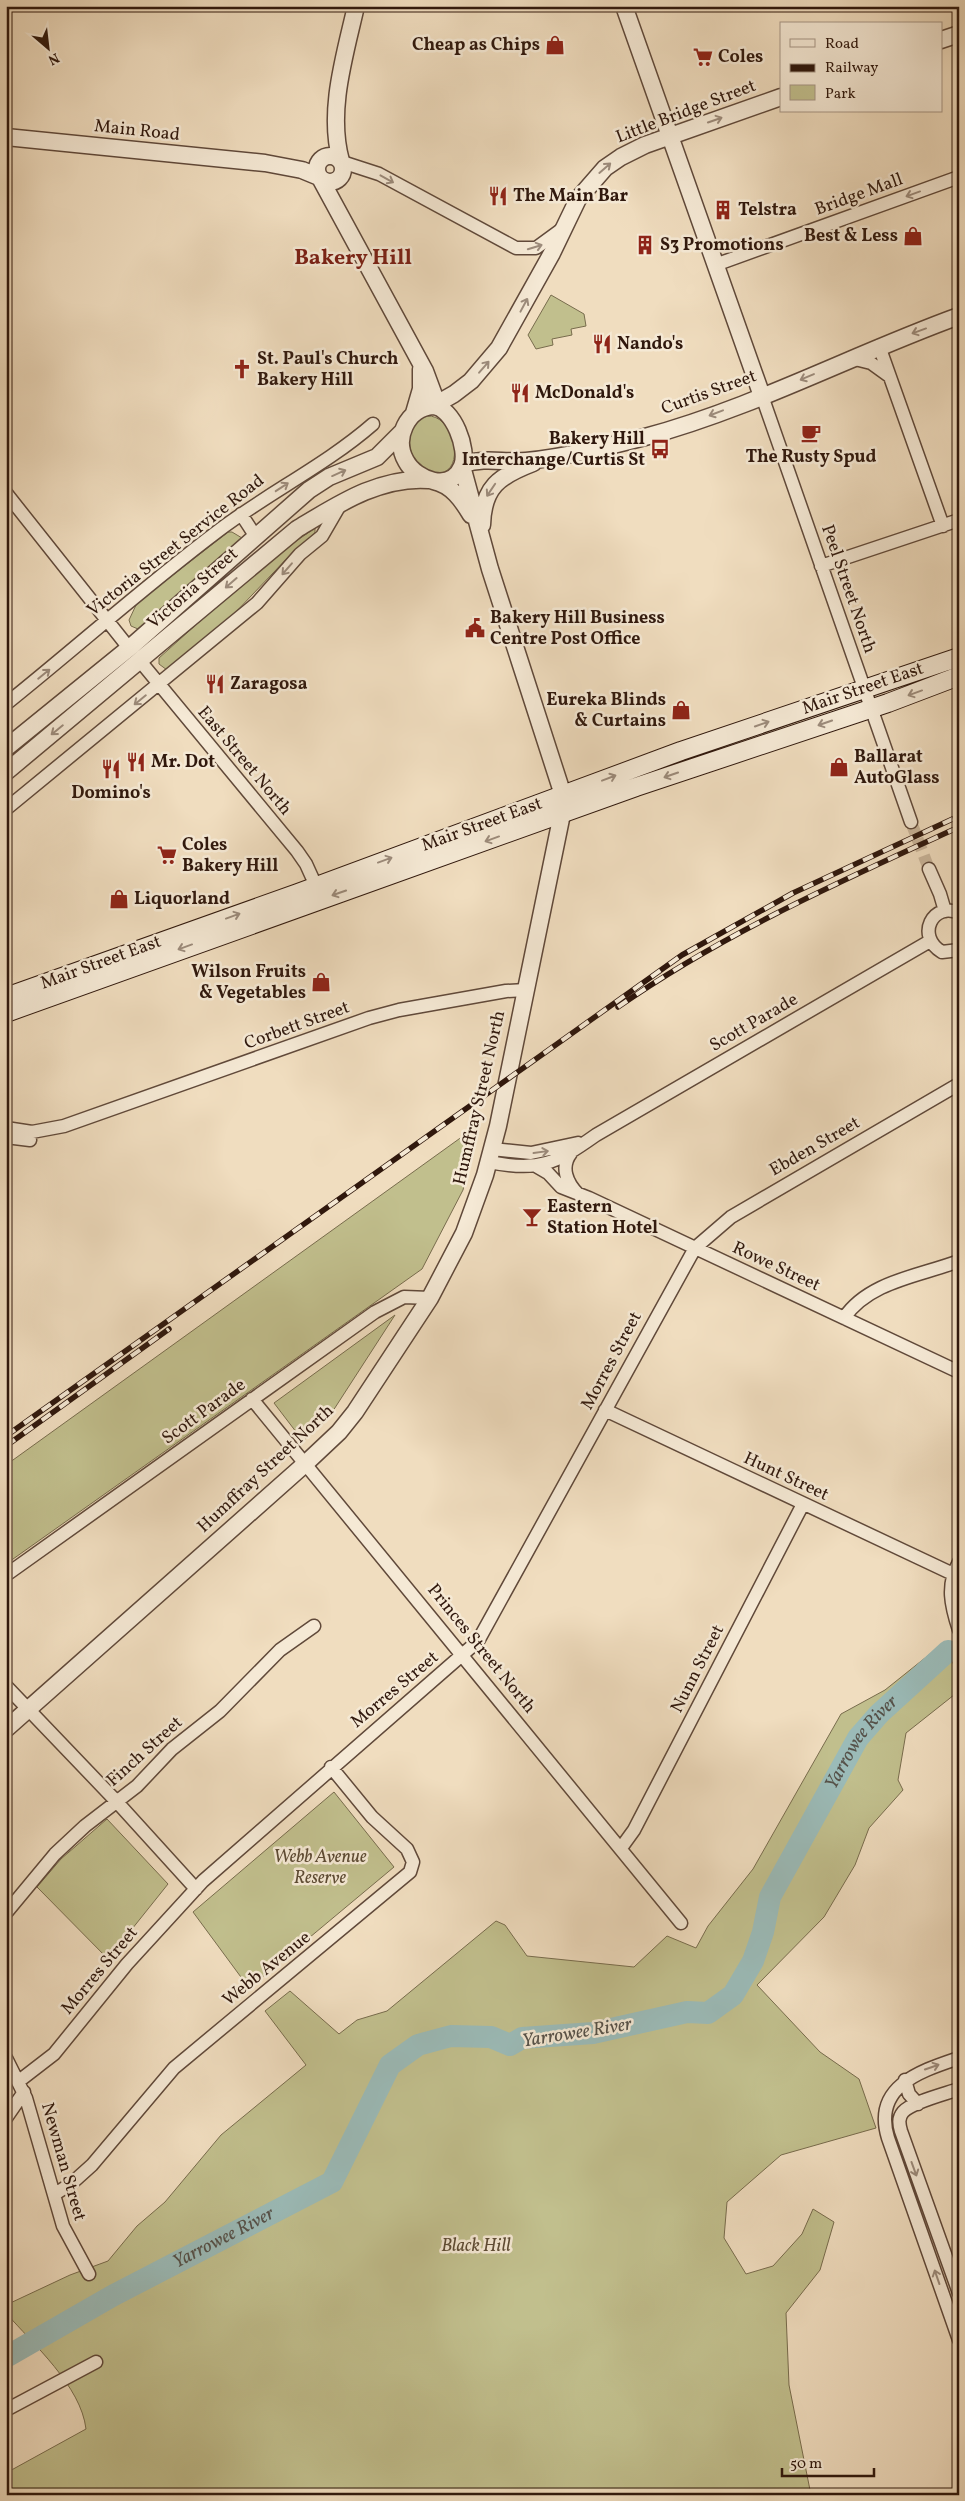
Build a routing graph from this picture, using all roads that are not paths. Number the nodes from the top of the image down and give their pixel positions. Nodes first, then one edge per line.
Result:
1 (356, 6) edge
2 (624, 6) edge
3 (959, 34) edge
4 (942, 40) edge
5 (340, 82) junction
6 (780, 97) edge
7 (668, 136) junction
8 (6, 137) edge
9 (321, 159) junction
10 (264, 163) junction
11 (341, 166) junction
12 (959, 177) edge
13 (319, 178) junction
14 (340, 214) junction
15 (562, 229) junction
16 (715, 266) junction
17 (959, 316) edge
18 (879, 346) junction
19 (852, 358) junction
20 (420, 362) junction
21 (892, 382) junction
22 (465, 386) junction
23 (762, 396) junction
24 (436, 405) junction
25 (414, 413) junction
26 (374, 424) dead end
27 (402, 432) junction
28 (547, 458) junction
29 (462, 465) junction
30 (430, 480) junction
31 (6, 493) edge
32 (343, 502) junction
33 (241, 514) junction
34 (959, 520) edge
35 (943, 526) junction
36 (256, 536) junction
37 (484, 545) junction
38 (821, 566) junction
39 (107, 622) junction
40 (129, 648) junction
41 (959, 657) edge
42 (140, 661) junction
43 (959, 676) edge
44 (159, 684) junction
45 (865, 689) junction
46 (6, 704) edge
47 (872, 708) junction
48 (6, 748) edge
49 (6, 772) edge
50 (563, 795) junction
51 (6, 809) edge
52 (562, 814) junction
53 (911, 822) tunnel mouth
54 (929, 869) tunnel mouth
55 (316, 886) junction
56 (945, 911) junction
57 (959, 913) edge
58 (930, 942) junction
59 (958, 952) edge
60 (526, 990) junction
61 (6, 997) edge
62 (6, 1013) edge
63 (959, 1084) edge
64 (86, 1119) junction
65 (6, 1128) edge
66 (596, 1135) junction
67 (6, 1137) edge
68 (571, 1153) junction
69 (490, 1155) junction
70 (536, 1166) junction
71 (578, 1194) junction
72 (695, 1248) junction
73 (959, 1261) edge
74 (430, 1298) junction
75 (844, 1318) junction
76 (959, 1372) edge
77 (252, 1399) junction
78 (605, 1410) junction
79 (306, 1464) junction
80 (803, 1504) junction
81 (959, 1562) edge
82 (953, 1574) junction
83 (6, 1575) edge
84 (314, 1626) dead end
85 (959, 1630) edge
86 (463, 1655) junction
87 (6, 1686) edge
88 (28, 1710) junction
89 (6, 1729) edge
90 (331, 1767) junction
91 (117, 1802) junction
92 (621, 1848) junction
93 (196, 1889) junction
94 (6, 1913) edge
95 (681, 1923) dead end
96 (6, 2058) edge
97 (959, 2058) edge
98 (905, 2080) junction
99 (21, 2087) junction
100 (959, 2089) edge
101 (918, 2104) junction
102 (6, 2118) edge
103 (900, 2123) junction
104 (885, 2128) junction
105 (906, 2144) junction
106 (892, 2149) junction
107 (55, 2194) junction
108 (89, 2274) dead end
109 (959, 2293) edge
110 (959, 2340) edge
111 (96, 2362) dead end
112 (6, 2410) edge

1 - 5 street
2 - 7 street
3 - 4 street
5 - 9 street
5 - 11 street
7 -> 6 street, Little Bridge Street
15 -> 7 street, Little Bridge Street
7 - 16 street
8 - 10 street, Main Road
9 - 10 street, Main Road
9 - 11 street, Main Road
9 - 13 street
10 - 13 street, Main Road
11 - 13 street
11 - 14 street
11 -> 15 street
12 -> 16 street, Bridge Mall
13 - 14 street
14 - 20 street
22 -> 15 street, Little Bridge Street
16 - 23 street
17 -> 18 street, Curtis Street
18 - 19 street, Curtis Street
18 - 21 street
19 - 21 street
19 -> 23 street, Curtis Street
20 - 22 street
20 - 24 street
20 - 25 street
21 - 35 street
22 - 24 street, Little Bridge Street
23 -> 28 street, Curtis Street
23 - 38 street, Peel Street North
24 - 25 street
24 - 29 street
25 - 27 street
33 -> 26 street, Victoria Street Service Road
27 - 30 street
36 -> 27 street, Victoria Street
28 - 29 street, Curtis Street
28 -> 37 street
29 - 30 street
29 - 37 street, Humffray Street North
30 - 32 street, Victoria Street
30 - 37 street, Humffray Street North
31 - 39 street
32 -> 42 street, Victoria Street
32 -> 44 street
33 - 36 street
33 - 39 street, Victoria Street Service Road
34 - 35 street
35 - 38 street
36 - 40 street, Victoria Street
37 - 50 street, Humffray Street North
38 - 45 street, Peel Street North
39 - 40 street
46 -> 39 street, Victoria Street Service Road
40 - 48 street, Victoria Street
41 - 45 main road, Mair Street East
42 - 44 street, East Street North
42 -> 49 street, Victoria Street
43 -> 47 main road, Mair Street East
44 -> 51 street
44 - 55 street, East Street North
45 - 47 street, Peel Street North
50 -> 45 main road, Mair Street East
47 -> 52 main road, Mair Street East
47 - 53 street, Peel Street North
50 - 52 street, Humffray Street North
55 -> 50 main road, Mair Street East
52 - 60 street, Humffray Street North
52 -> 62 main road, Mair Street East
54 - 56 street
61 -> 55 main road, Mair Street East
56 - 57 street
56 - 58 street
58 - 59 street
58 - 66 street, Scott Parade
60 - 64 street, Corbett Street
60 - 69 street, Humffray Street North
63 - 72 street, Ebden Street
64 - 65 street, Corbett Street
64 - 67 street, Corbett Street
66 - 68 street, Scott Parade
69 -> 66 street, Scott Parade
68 - 70 street, Scott Parade
68 - 71 street
69 - 70 street, Scott Parade
69 - 74 street, Humffray Street North
70 - 71 street, Rowe Street
71 - 72 street, Rowe Street
72 - 75 street, Rowe Street
72 - 78 street, Morres Street
73 - 75 street
74 - 77 street, Scott Parade
74 - 79 street, Humffray Street North
75 - 76 street, Rowe Street
77 - 79 street, Princes Street North
77 - 83 street, Scott Parade
78 - 80 street, Hunt Street
78 - 86 street, Morres Street
79 - 86 street, Princes Street North
79 - 88 street, Humffray Street North
80 - 82 street, Hunt Street
80 - 92 street, Nunn Street
81 - 82 street
82 - 85 street
84 - 91 street, Finch Street
86 - 90 street, Morres Street
86 - 92 street, Princes Street North
87 - 88 street
88 - 89 street, Humffray Street North
88 - 91 street
90 - 93 street, Morres Street
90 - 107 street, Webb Avenue
91 - 93 street
91 - 94 street, Finch Street
92 - 95 street, Princes Street North
93 - 99 street, Morres Street
96 - 99 street, Newman Street
98 -> 97 street
98 - 101 street
98 - 104 street
99 - 102 street, Morres Street
99 - 107 street, Newman Street
100 - 101 street
101 - 103 street
103 - 104 street
103 - 105 street
104 - 106 street
105 - 106 street
105 -> 109 street
110 -> 106 street
107 - 108 street, Newman Street
111 - 112 street

